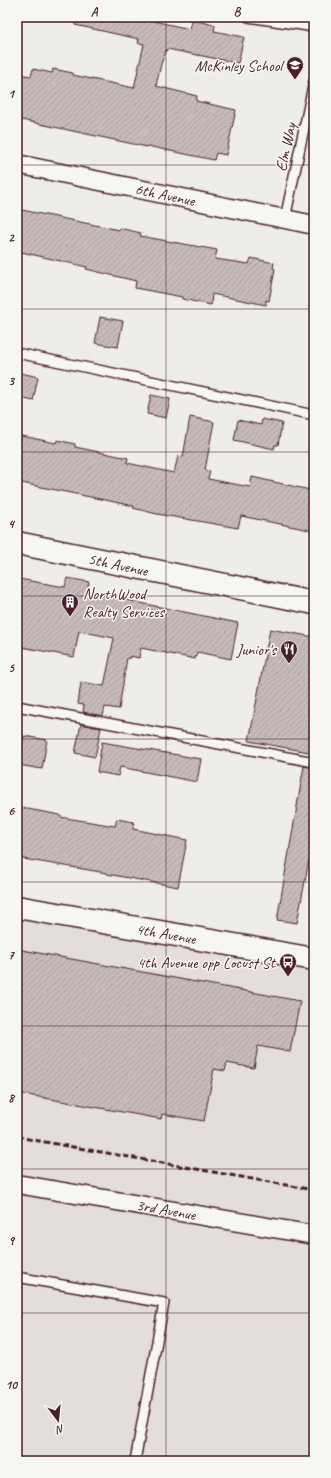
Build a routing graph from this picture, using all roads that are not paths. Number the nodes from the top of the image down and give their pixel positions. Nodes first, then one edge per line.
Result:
1 (248, 17) edge
2 (314, 30) edge
3 (314, 82) edge
4 (17, 164) edge
5 (285, 219) junction
6 (314, 225) edge
7 (17, 353) edge
8 (314, 415) edge
9 (17, 543) edge
10 (314, 603) edge
11 (17, 706) edge
12 (314, 762) edge
13 (17, 906) edge
14 (314, 959) edge
15 (17, 1184) edge
16 (314, 1235) edge
17 (17, 1277) edge
18 (135, 1461) edge

1 - 2 lane
3 - 5 lane, Elm Way
4 - 5 street, 6th Avenue
5 - 6 street, 6th Avenue
7 - 8 lane
9 - 10 main road, 5th Avenue
11 - 12 lane
13 - 14 main road, 4th Avenue
15 - 16 street, 3rd Avenue
17 - 18 lane

